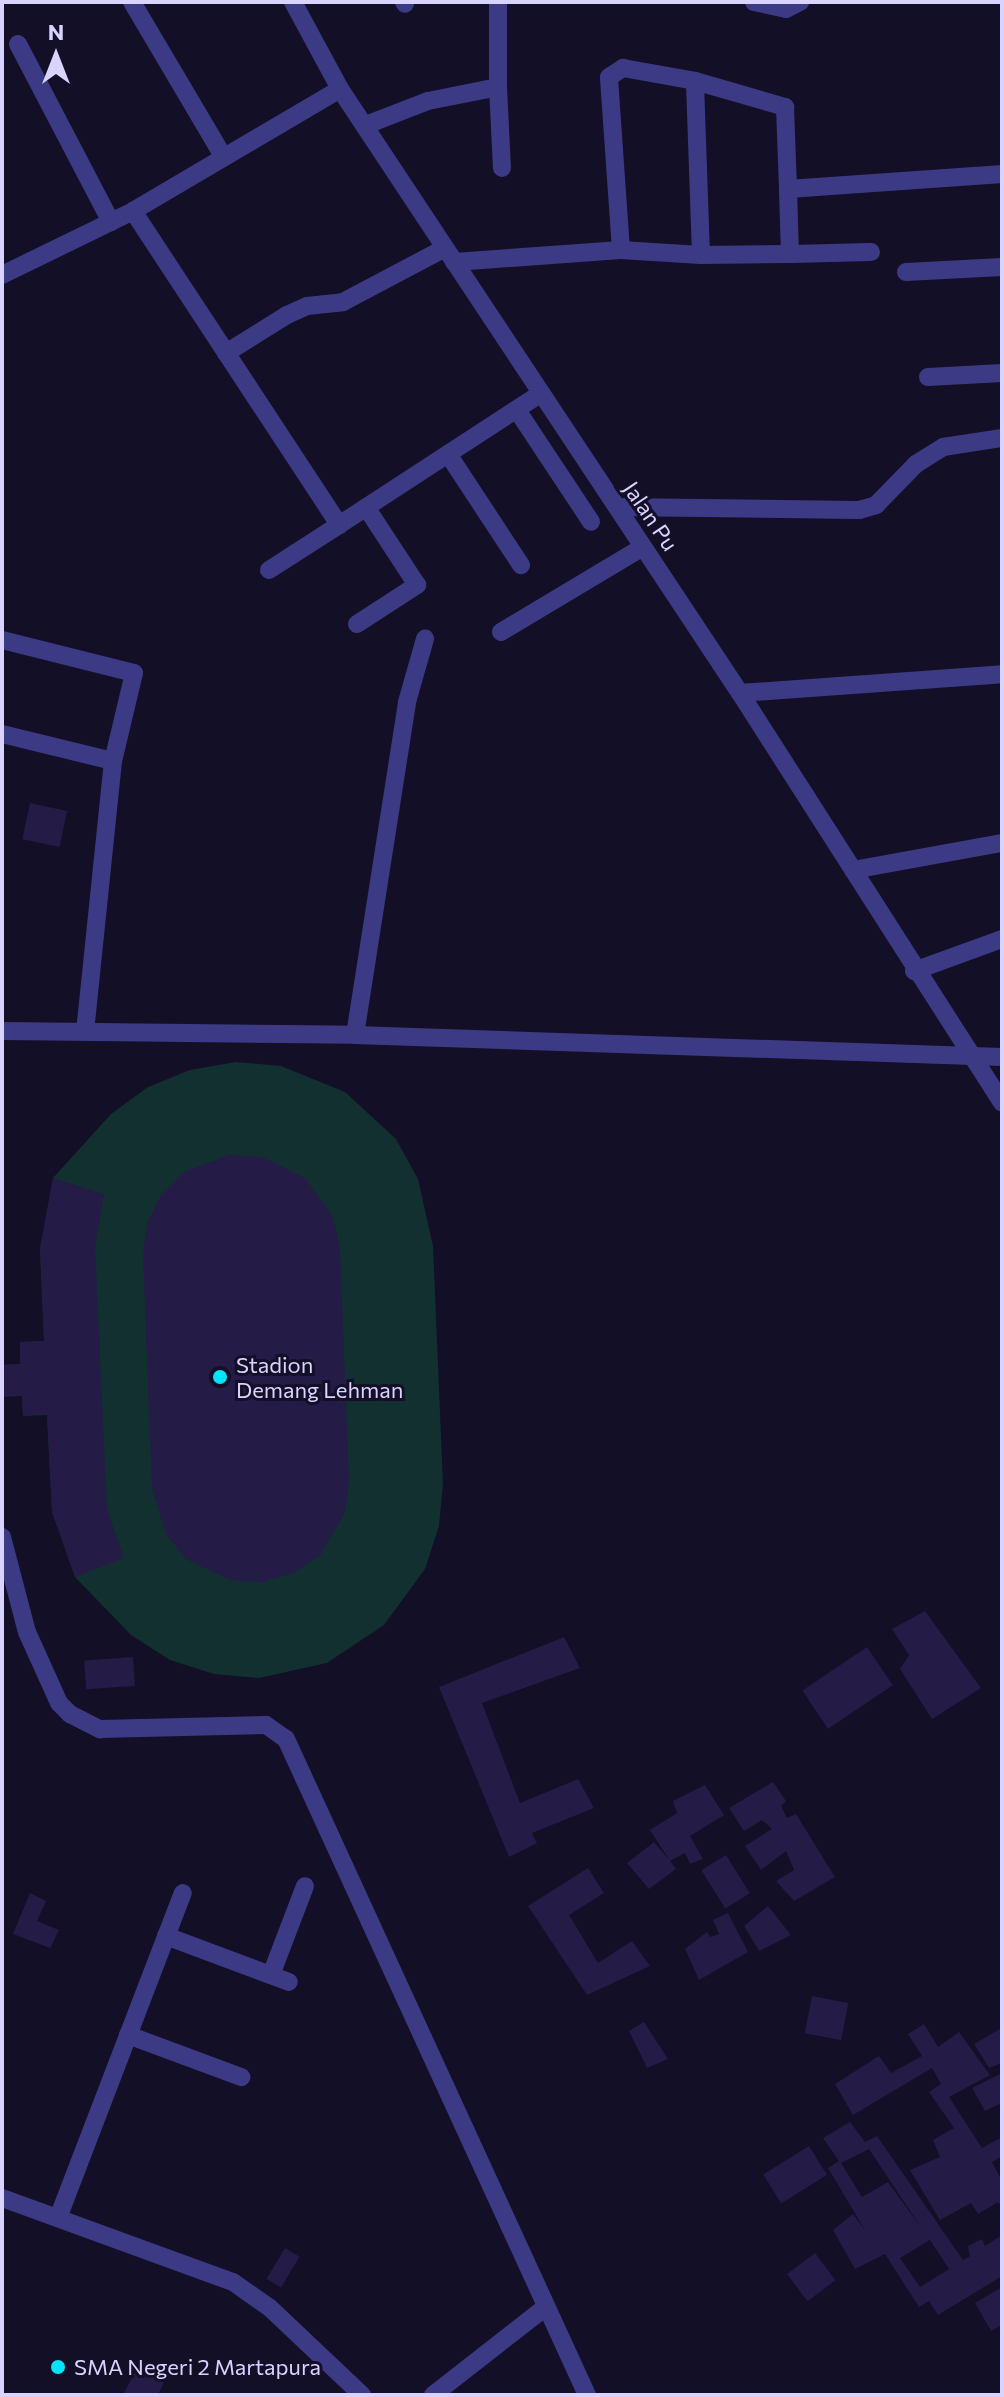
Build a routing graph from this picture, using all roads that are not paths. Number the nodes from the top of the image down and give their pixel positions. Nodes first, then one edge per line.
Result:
1 (132, 2) edge
2 (293, 2) edge
3 (498, 2) edge
4 (754, 2) edge
5 (800, 2) edge
6 (18, 44) dead end
7 (695, 81) junction
8 (498, 87) junction
9 (340, 89) junction
10 (366, 125) junction
11 (223, 156) junction
12 (502, 168) dead end
13 (1002, 174) edge
14 (788, 189) junction
15 (133, 211) junction
16 (111, 222) junction
17 (621, 250) junction
18 (871, 252) dead end
19 (790, 254) junction
20 (449, 255) junction
21 (701, 255) junction
22 (1002, 267) edge
23 (906, 272) dead end
24 (2, 275) edge
25 (226, 353) junction
26 (1002, 373) edge
27 (928, 377) dead end
28 (540, 394) junction
29 (517, 410) junction
30 (1002, 438) edge
31 (448, 454) junction
32 (366, 507) junction
33 (617, 507) junction
34 (591, 522) dead end
35 (339, 525) junction
36 (643, 547) junction
37 (521, 565) dead end
38 (269, 570) dead end
39 (357, 624) dead end
40 (501, 632) dead end
41 (425, 639) dead end
42 (2, 640) edge
43 (1002, 674) edge
44 (740, 693) junction
45 (2, 734) edge
46 (113, 761) junction
47 (1002, 843) edge
48 (853, 870) junction
49 (1002, 939) edge
50 (914, 971) junction
51 (2, 1031) edge
52 (85, 1032) junction
53 (355, 1035) junction
54 (973, 1056) junction
55 (1002, 1057) edge
56 (1002, 1102) edge
57 (2, 1537) edge
58 (305, 1886) dead end
59 (183, 1893) dead end
60 (166, 1936) junction
61 (271, 1975) junction
62 (289, 1982) dead end
63 (128, 2035) junction
64 (241, 2077) dead end
65 (2, 2198) edge
66 (58, 2218) junction
67 (543, 2309) junction
68 (362, 2395) edge
69 (433, 2395) edge
70 (587, 2395) edge

1 - 11 street
2 - 9 street, Jalan Pu
3 - 8 street
4 - 5 street
6 - 16 street
7 - 14 street
7 - 17 street
7 - 21 street
8 - 10 street
8 - 12 street
9 - 10 street, Jalan Pu
9 - 11 street
10 - 20 street, Jalan Pu
11 - 15 street
13 - 14 street
14 - 19 street
15 - 16 street
15 - 25 street
16 - 24 street
17 - 20 street
17 - 21 street
18 - 19 street
19 - 21 street
20 - 25 street
20 - 28 street, Jalan Pu
22 - 23 street
25 - 35 street
26 - 27 street
28 - 29 street
28 - 33 street, Jalan Pu
29 - 31 street
29 - 34 street
30 - 33 street
31 - 32 street
31 - 37 street
32 - 35 street
32 - 39 street
33 - 36 street, Jalan Pu
35 - 38 street
36 - 40 street
36 - 44 street, Jalan Pu
41 - 53 street
42 - 46 street
43 - 44 street
44 - 48 street, Jalan Pu
45 - 46 street
46 - 52 street
47 - 48 street
48 - 50 street, Jalan Pu
49 - 50 street
50 - 54 street, Jalan Pu
51 - 52 street
52 - 53 street
53 - 54 street
54 - 55 street
54 - 56 street, Jalan Pu
57 - 67 street
58 - 61 street
59 - 60 street
60 - 61 street
60 - 63 street
61 - 62 street
63 - 64 street
63 - 66 street
65 - 66 street
66 - 68 street
67 - 69 street
67 - 70 street

